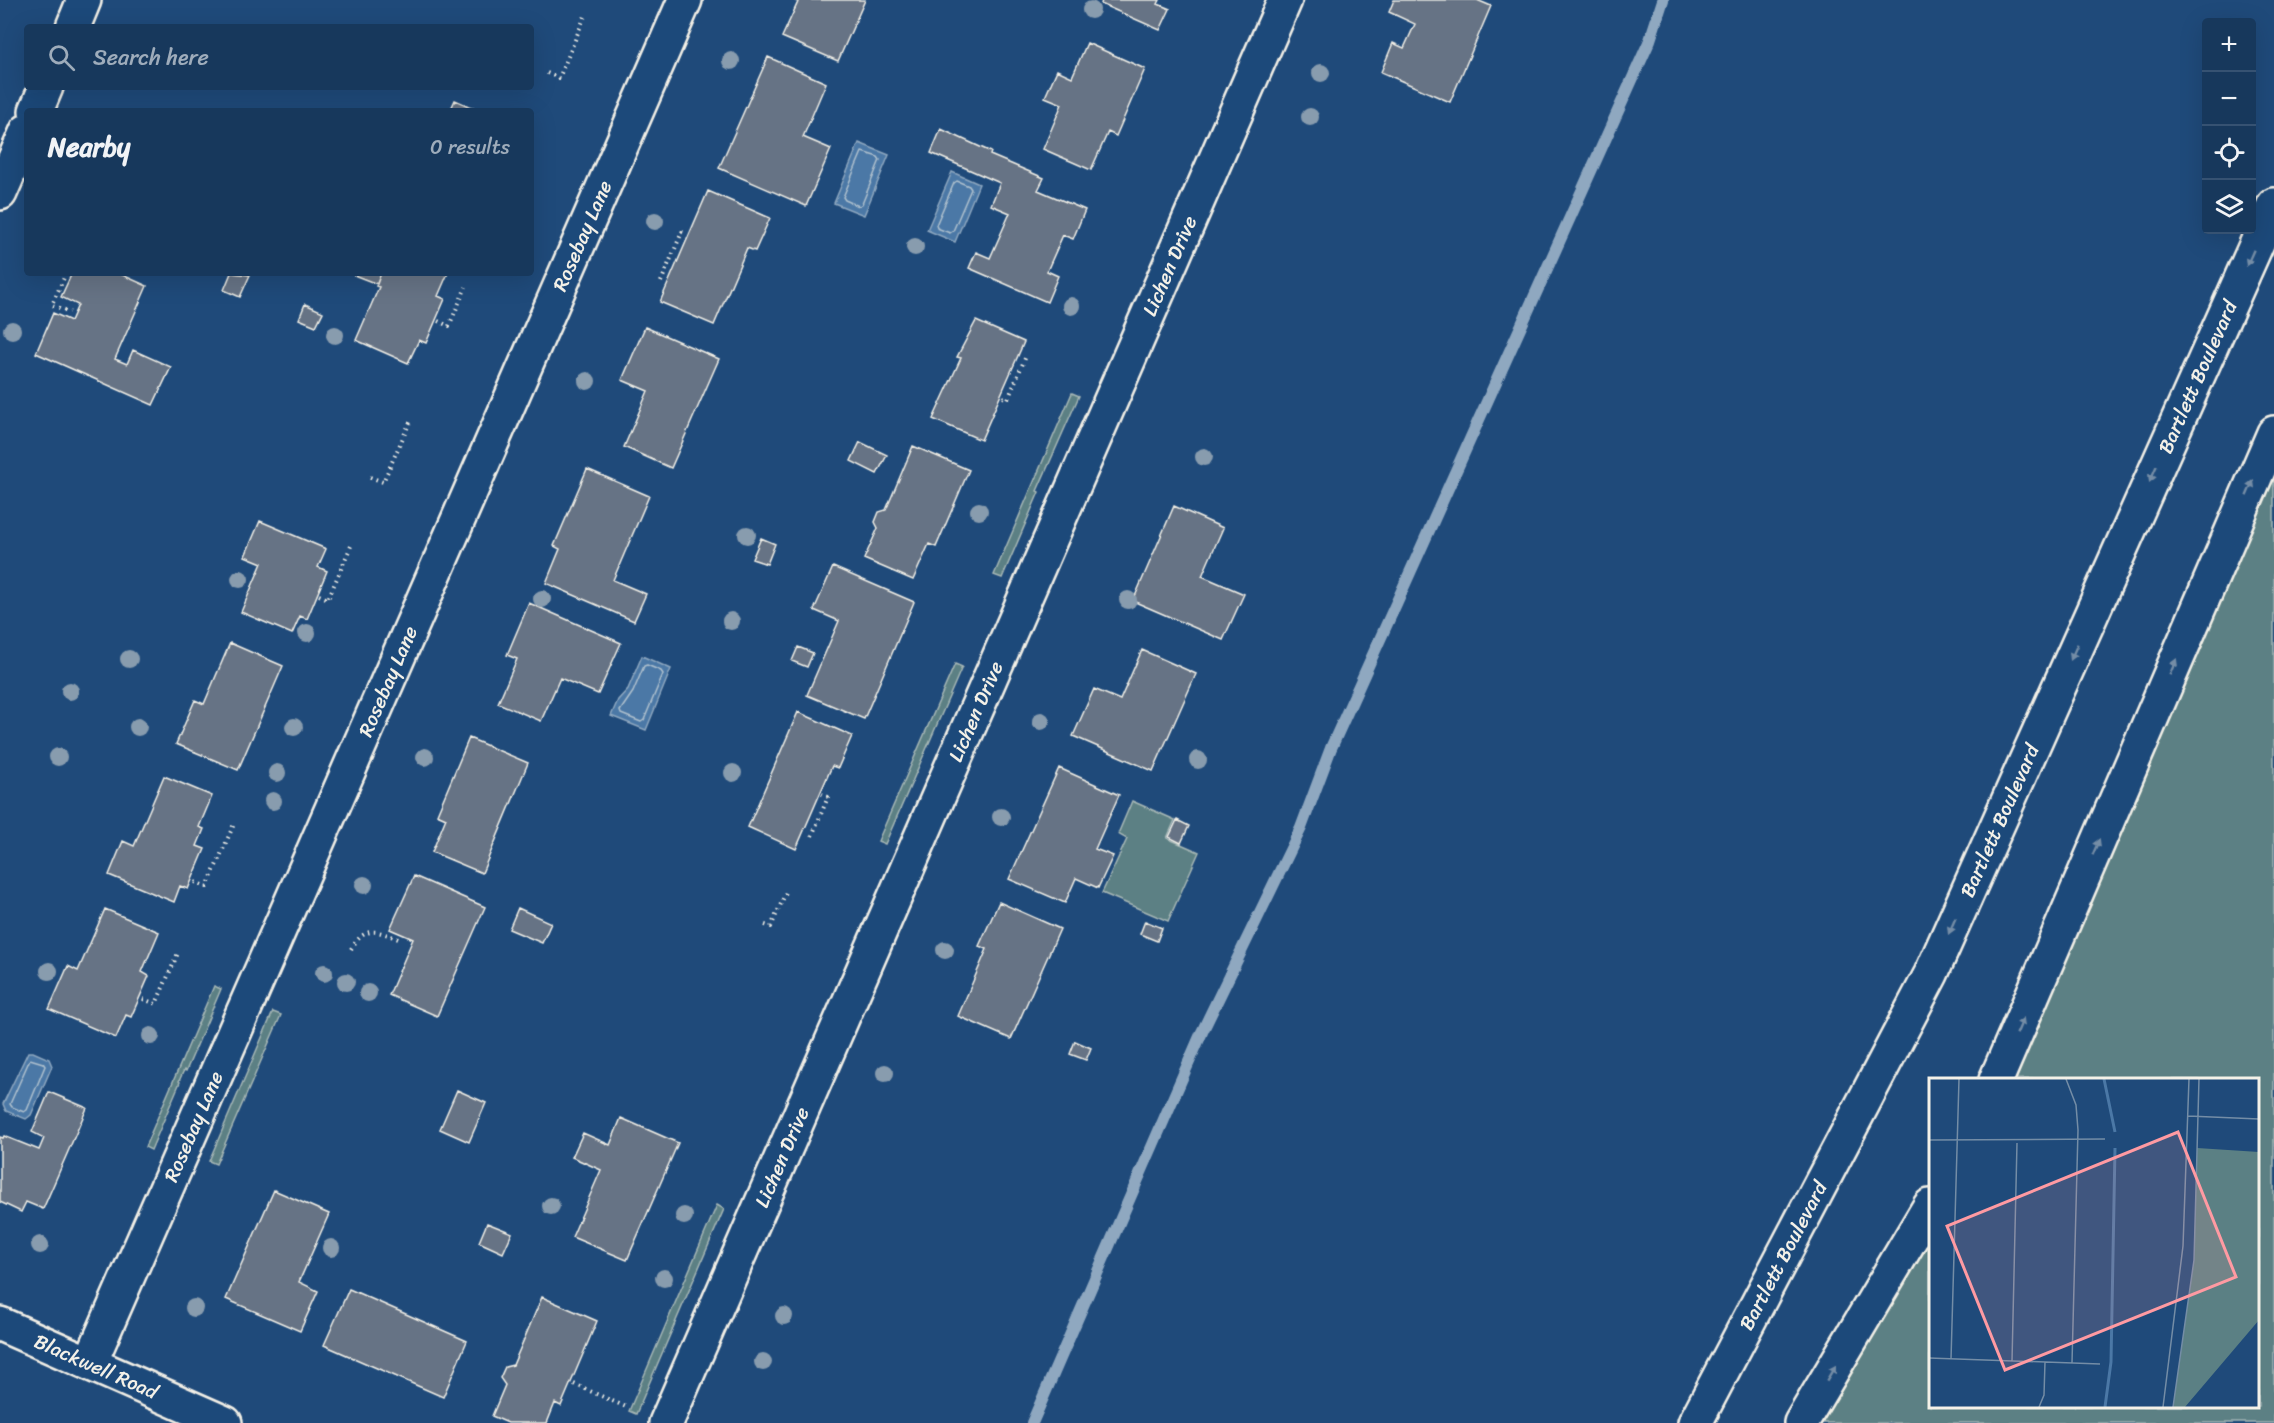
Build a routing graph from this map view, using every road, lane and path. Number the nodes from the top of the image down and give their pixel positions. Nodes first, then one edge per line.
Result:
1 (84, 0) edge
2 (685, 0) edge
3 (1285, 0) edge
4 (585, 16) dead end
5 (73, 24) edge
6 (547, 73) dead end
7 (45, 90) edge
8 (37, 108) edge
9 (24, 138) edge
10 (0, 193) edge
11 (2274, 205) edge
12 (687, 234) dead end
13 (65, 276) edge
14 (661, 282) dead end
15 (466, 287) dead end
16 (70, 312) dead end
17 (438, 321) dead end
18 (1026, 356) dead end
19 (1003, 397) dead end
20 (410, 422) dead end
21 (2274, 433) edge
22 (370, 477) dead end
23 (351, 546) dead end
24 (319, 595) dead end
25 (822, 794) dead end
26 (234, 824) dead end
27 (812, 836) dead end
28 (195, 882) dead end
29 (786, 892) dead end
30 (765, 925) dead end
31 (401, 940) dead end
32 (351, 949) dead end
33 (178, 953) dead end
34 (143, 999) dead end
35 (1997, 1078) edge
36 (1929, 1208) edge
37 (0, 1324) edge
38 (90, 1363) junction
39 (574, 1384) dead end
40 (626, 1407) dead end
41 (225, 1423) edge
42 (666, 1423) edge
43 (1695, 1423) edge
44 (1801, 1423) edge

1 - 5 street
2 - 38 street, Rosebay Lane
3 - 42 street, Lichen Drive
4 - 6 path
7 - 8 street
9 - 10 street
11 -> 43 street, Bartlett Boulevard
12 - 14 path
13 - 16 path
15 - 17 path
18 - 19 path
20 - 22 path
35 -> 21 street
23 - 24 path
25 - 27 path
26 - 28 path
29 - 30 path
31 - 32 path
33 - 34 path
44 -> 36 street
37 - 38 street, Blackwell Road
38 - 41 street, Blackwell Road
39 - 40 path

